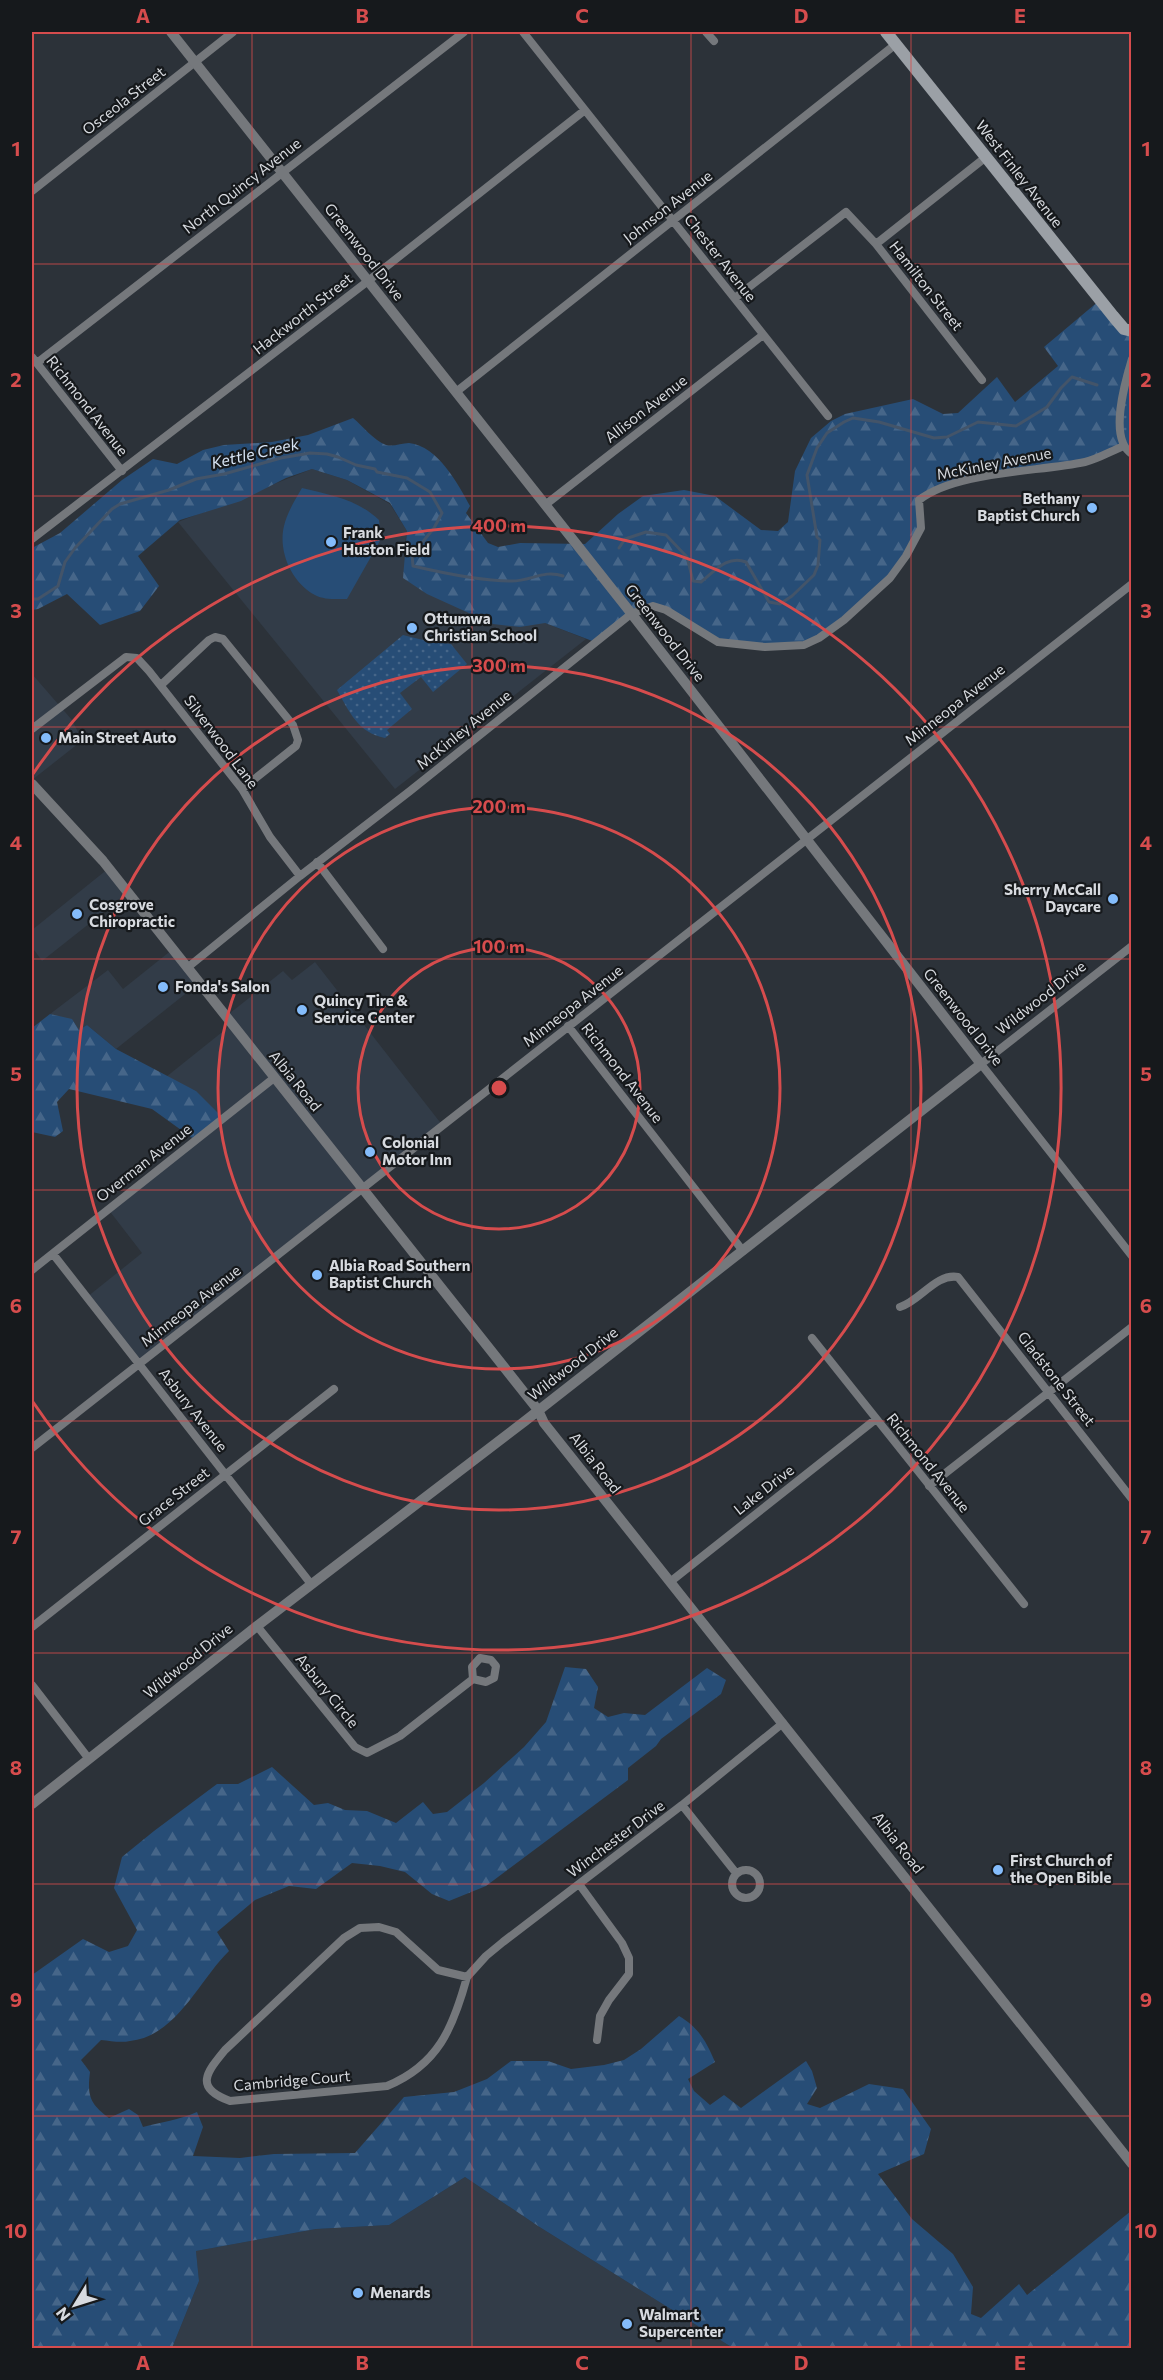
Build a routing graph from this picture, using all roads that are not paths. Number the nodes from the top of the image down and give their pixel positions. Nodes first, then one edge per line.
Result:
1 (171, 32) edge
2 (233, 32) edge
3 (464, 32) edge
4 (523, 32) edge
5 (706, 32) edge
6 (886, 32) edge
7 (714, 41) dead end
8 (896, 44) junction
9 (195, 62) junction
10 (585, 110) junction
11 (986, 157) junction
12 (282, 171) junction
13 (32, 191) edge
14 (673, 220) junction
15 (876, 244) junction
16 (368, 281) junction
17 (735, 298) junction
18 (1131, 332) edge
19 (763, 334) junction
20 (1131, 359) edge
21 (34, 360) edge
22 (982, 380) dead end
23 (456, 392) junction
24 (828, 416) dead end
25 (1124, 446) junction
26 (1131, 454) edge
27 (122, 471) junction
28 (545, 505) junction
29 (32, 539) edge
30 (1131, 584) edge
31 (631, 614) junction
32 (161, 685) junction
33 (32, 729) edge
34 (32, 784) edge
35 (242, 789) junction
36 (806, 840) junction
37 (317, 862) junction
38 (300, 876) junction
39 (1131, 946) edge
40 (383, 949) dead end
41 (187, 968) junction
42 (568, 1026) junction
43 (981, 1064) junction
44 (274, 1078) junction
45 (363, 1190) junction
46 (743, 1251) junction
47 (52, 1254) junction
48 (1131, 1256) edge
49 (32, 1270) edge
50 (900, 1307) dead end
51 (1131, 1327) edge
52 (812, 1338) dead end
53 (140, 1363) junction
54 (334, 1389) dead end
55 (1050, 1392) junction
56 (538, 1410) junction
57 (876, 1419) junction
58 (32, 1448) edge
59 (226, 1474) junction
60 (929, 1486) junction
61 (1131, 1499) edge
62 (670, 1582) junction
63 (311, 1584) junction
64 (1024, 1604) dead end
65 (257, 1626) junction
66 (32, 1627) edge
67 (473, 1679) dead end
68 (32, 1685) edge
69 (783, 1723) junction
70 (89, 1759) junction
71 (32, 1804) edge
72 (682, 1805) junction
73 (736, 1873) dead end
74 (579, 1884) junction
75 (467, 1977) junction
76 (597, 2040) dead end
77 (1131, 2164) edge

1 - 9 street, Greenwood Drive
2 - 9 street, Osceola Street
3 - 12 street, North Quincy Avenue
4 - 10 street, Chester Avenue
5 - 7 street
6 - 8 main road, West Finley Avenue
8 - 11 main road, West Finley Avenue
8 - 14 street, Johnson Avenue
9 - 12 street, Greenwood Drive
9 - 13 street, Osceola Street
10 - 14 street, Chester Avenue
10 - 16 street, Hackworth Street
11 - 15 street
11 - 18 main road, West Finley Avenue
12 - 16 street, Greenwood Drive
12 - 21 street, North Quincy Avenue
14 - 17 street, Chester Avenue
14 - 23 street, Johnson Avenue
15 - 17 street, Hamilton Street
15 - 22 street, Hamilton Street
16 - 23 street, Greenwood Drive
16 - 27 street, Hackworth Street
17 - 19 street, Chester Avenue
19 - 24 street, Chester Avenue
19 - 28 street, Allison Avenue
20 - 25 street
21 - 27 street, Richmond Avenue
23 - 28 street, Greenwood Drive
25 - 26 street
25 - 31 street, McKinley Avenue
27 - 29 street, Hackworth Street
28 - 31 street, Greenwood Drive
30 - 36 street, Minneopa Avenue
31 - 36 street, Greenwood Drive
31 - 37 street, McKinley Avenue
32 - 33 street, Silverwood Lane
32 - 35 street, Silverwood Lane
32 - 35 street
34 - 41 street, Albia Road
35 - 38 street, Silverwood Lane
36 - 42 street, Minneopa Avenue
36 - 43 street, Greenwood Drive
37 - 38 street, McKinley Avenue
37 - 40 street
38 - 41 street, McKinley Avenue
39 - 43 street, Wildwood Drive
41 - 44 street, Albia Road
42 - 45 street, Minneopa Avenue
42 - 46 street, Richmond Avenue
43 - 46 street, Wildwood Drive
43 - 48 street, Greenwood Drive
44 - 45 street, Albia Road
44 - 47 street, Overman Avenue
45 - 53 street, Minneopa Avenue
45 - 56 street, Albia Road
46 - 56 street, Wildwood Drive
47 - 49 street, Overman Avenue
47 - 53 street, Asbury Avenue
50 - 55 street, Gladstone Street
51 - 55 street
52 - 57 street, Richmond Avenue
53 - 58 street, Minneopa Avenue
53 - 59 street, Asbury Avenue
54 - 59 street, Grace Street
55 - 60 street
55 - 61 street, Gladstone Street
56 - 62 street, Albia Road
56 - 63 street, Wildwood Drive
57 - 60 street, Richmond Avenue
57 - 62 street, Lake Drive
59 - 63 street, Asbury Avenue
59 - 66 street, Grace Street
60 - 64 street, Richmond Avenue
62 - 69 street, Albia Road
63 - 65 street, Wildwood Drive
65 - 67 street, Asbury Circle
65 - 70 street, Wildwood Drive
68 - 70 street
69 - 72 street, Winchester Drive
69 - 77 street, Albia Road
70 - 71 street, Wildwood Drive
72 - 73 street
72 - 74 street, Winchester Drive
74 - 75 street, Winchester Drive
74 - 76 street
75 - 75 street, Cambridge Court

